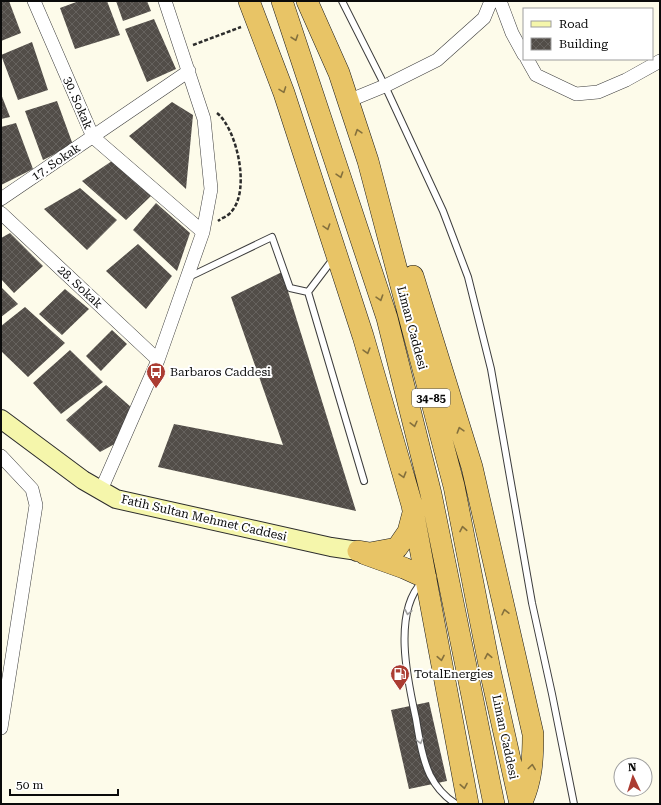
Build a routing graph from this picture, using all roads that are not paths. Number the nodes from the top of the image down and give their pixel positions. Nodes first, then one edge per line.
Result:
1 (34, 1) edge
2 (165, 1) edge
3 (249, 1) edge
4 (282, 1) edge
5 (307, 1) edge
6 (342, 1) edge
7 (491, 1) edge
8 (500, 1) edge
9 (523, 52) edge
10 (528, 60) edge
11 (660, 61) edge
12 (189, 70) junction
13 (385, 86) junction
14 (348, 101) junction
15 (93, 137) junction
16 (368, 161) junction
17 (1, 199) edge
18 (1, 213) edge
19 (203, 232) junction
20 (336, 254) junction
21 (187, 277) junction
22 (308, 292) junction
23 (158, 360) junction
24 (1, 419) edge
25 (1, 456) edge
26 (364, 481) dead end
27 (101, 490) junction
28 (414, 513) junction
29 (358, 551) junction
30 (426, 578) junction
31 (1, 728) edge
32 (456, 804) edge
33 (468, 804) edge
34 (494, 804) edge
35 (520, 804) edge
36 (574, 804) edge

1 - 15 street, 30. Sokak
2 - 12 street
3 -> 20 highway
4 -> 34 highway, Liman Caddesi / 34-85
5 - 14 highway, Liman Caddesi / 34-85
6 - 13 lane
7 - 13 street
8 - 9 street
10 - 11 street
12 - 15 street, 17. Sokak
12 - 19 street
13 - 14 street
13 - 36 lane
16 -> 14 highway, Liman Caddesi / 34-85
15 - 17 street, 17. Sokak
15 - 19 street, 30. Sokak
35 -> 16 highway, Liman Caddesi / 34-85
35 -> 16 highway
18 - 23 street, 28. Sokak
19 - 21 street
20 - 22 lane
20 -> 28 highway
21 - 22 lane
21 - 23 street
22 - 26 lane
23 - 27 street
24 - 27 main road, Fatih Sultan Mehmet Caddesi
25 - 31 street
27 - 29 main road, Fatih Sultan Mehmet Caddesi
28 - 29 highway
28 - 30 highway
29 - 30 highway
30 -> 32 lane
30 -> 33 highway

